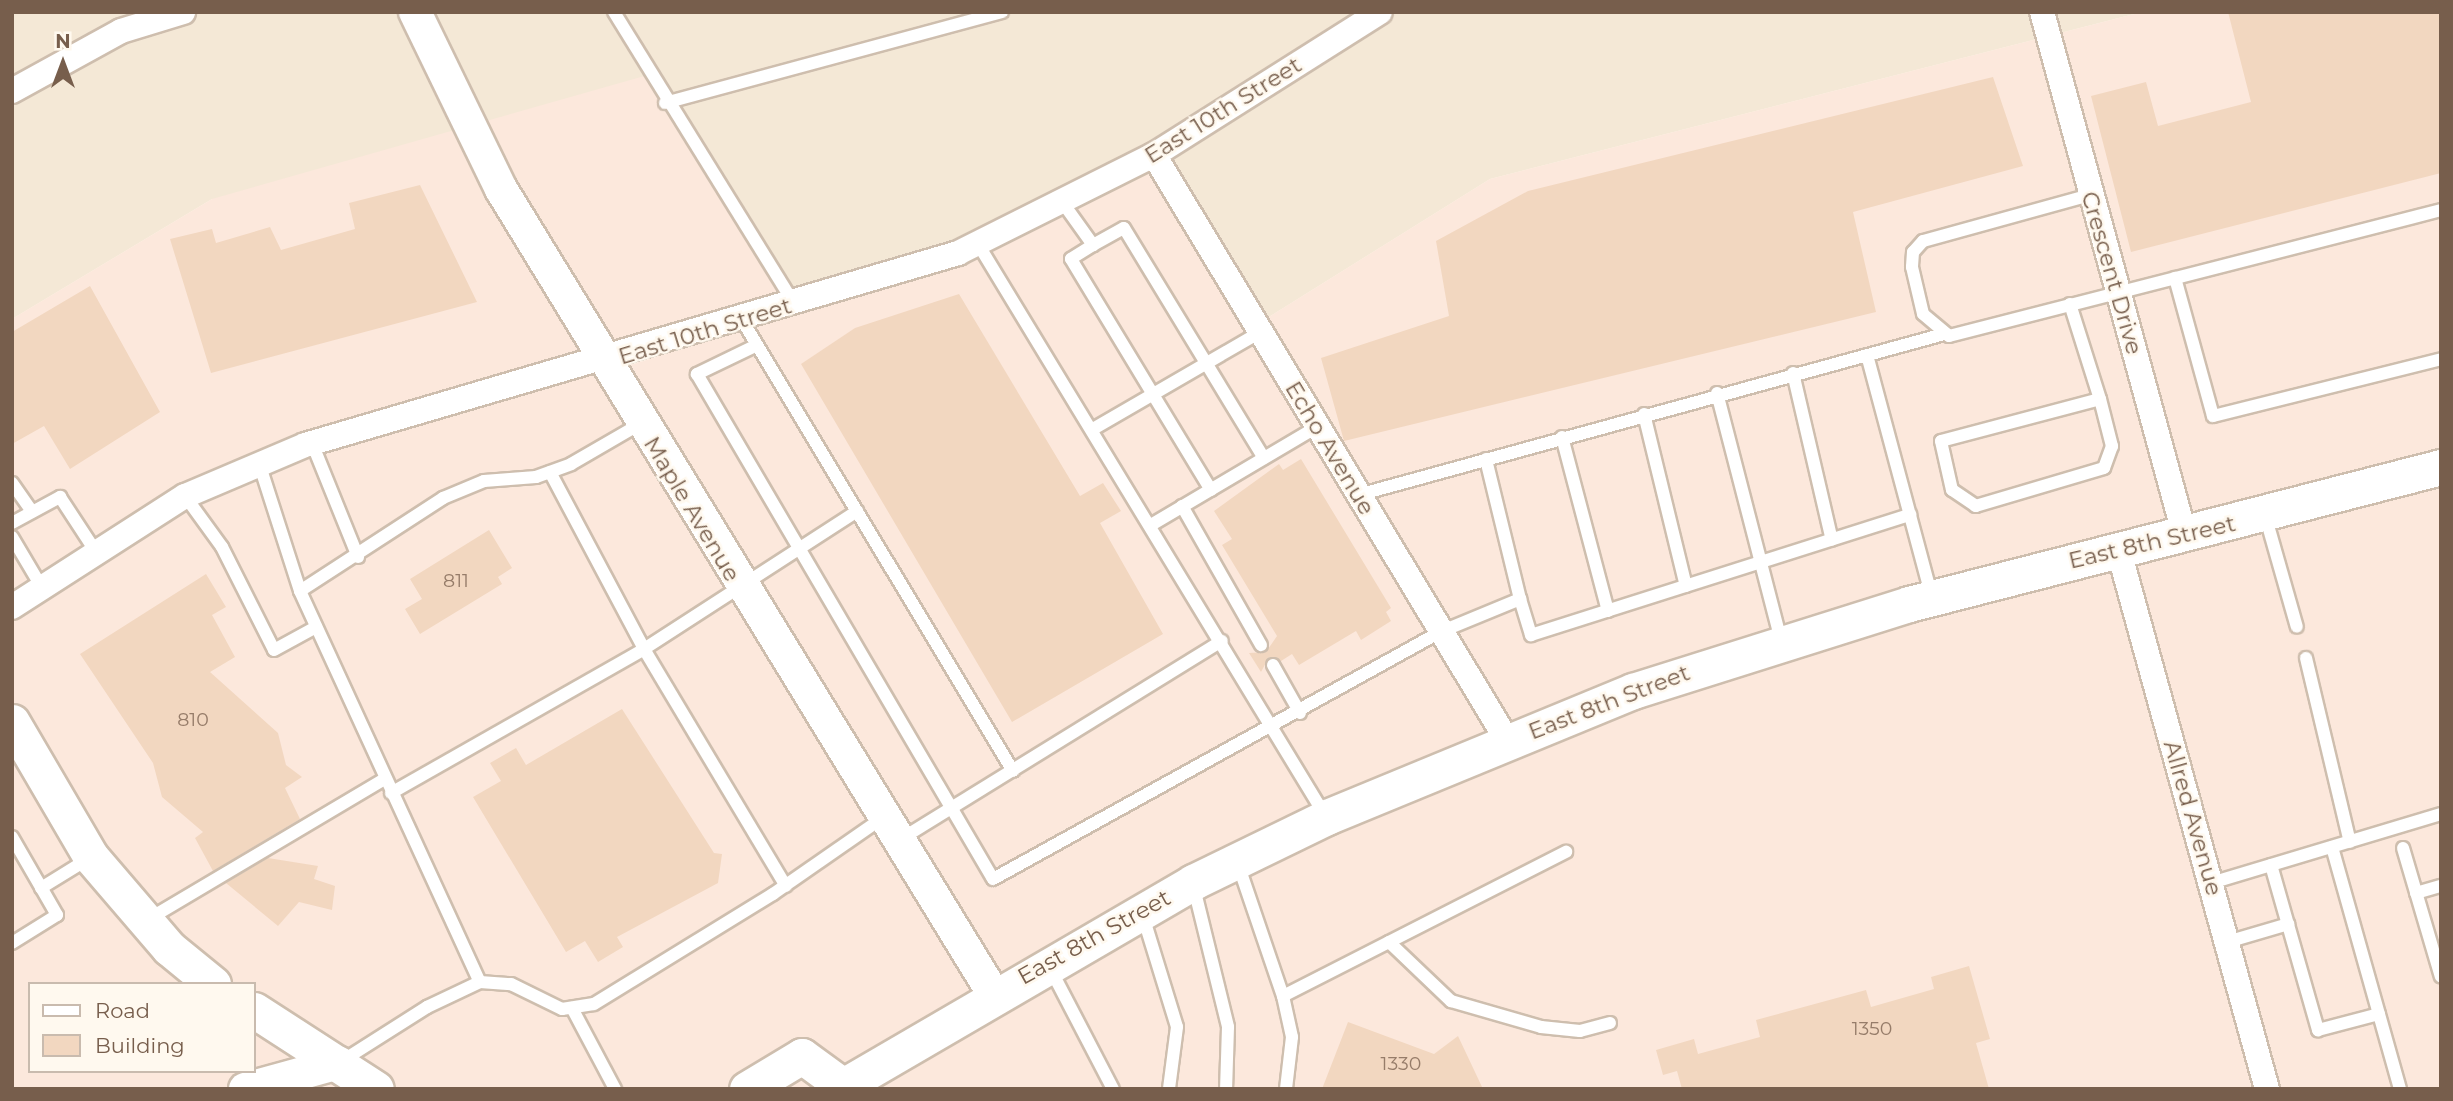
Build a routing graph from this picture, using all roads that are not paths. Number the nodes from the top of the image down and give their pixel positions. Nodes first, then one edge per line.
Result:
1 (183, 12) edge
2 (415, 12) edge
3 (614, 12) edge
4 (1002, 12) edge
5 (1380, 12) edge
6 (2042, 12) edge
7 (12, 91) edge
8 (666, 103) junction
9 (1154, 155) junction
10 (2090, 195) junction
11 (1063, 203) junction
12 (2441, 210) edge
13 (978, 244) junction
14 (1093, 245) junction
15 (2175, 278) junction
16 (2118, 293) junction
17 (794, 304) junction
18 (2070, 304) junction
19 (742, 320) junction
20 (1260, 332) junction
21 (1944, 334) junction
22 (757, 345) junction
23 (1867, 355) junction
24 (2441, 359) edge
25 (603, 362) junction
26 (1206, 363) junction
27 (1793, 373) junction
28 (1156, 392) junction
29 (1717, 393) junction
30 (2100, 399) junction
31 (1644, 414) junction
32 (640, 424) junction
33 (1317, 427) junction
34 (1093, 429) junction
35 (1562, 437) junction
36 (312, 443) junction
37 (1264, 458) junction
38 (1486, 459) junction
39 (259, 463) junction
40 (2441, 467) edge
41 (550, 472) junction
42 (13, 485) edge
43 (1211, 489) junction
44 (1358, 495) junction
45 (185, 496) junction
46 (1182, 506) junction
47 (857, 511) junction
48 (32, 512) junction
49 (1910, 515) junction
50 (2264, 515) junction
51 (12, 523) edge
52 (1151, 525) junction
53 (2185, 533) junction
54 (12, 537) edge
55 (1832, 540) junction
56 (2118, 548) junction
57 (94, 550) junction
58 (799, 550) junction
59 (358, 557) junction
60 (1761, 563) junction
61 (41, 586) junction
62 (1686, 586) junction
63 (740, 589) junction
64 (300, 591) junction
65 (1932, 598) junction
66 (1520, 599) junction
67 (12, 607) edge
68 (1608, 611) junction
69 (316, 627) junction
70 (2297, 627) dead end
71 (1440, 632) junction
72 (1222, 641) junction
73 (1781, 641) junction
74 (1261, 645) dead end
75 (644, 649) junction
76 (2306, 658) dead end
77 (1273, 665) dead end
78 (1300, 713) junction
79 (1274, 728) junction
80 (1507, 740) junction
81 (17, 743) edge
82 (1013, 771) junction
83 (384, 779) junction
84 (391, 793) junction
85 (950, 807) junction
86 (2441, 814) edge
87 (1327, 817) junction
88 (888, 831) junction
89 (12, 837) edge
90 (2350, 842) junction
91 (2332, 847) junction
92 (2403, 848) dead end
93 (1566, 852) dead end
94 (91, 857) junction
95 (1237, 860) junction
96 (2271, 865) junction
97 (1193, 882) junction
98 (2211, 883) junction
99 (786, 886) junction
100 (2441, 886) edge
101 (41, 888) junction
102 (2416, 893) junction
103 (1140, 910) junction
104 (144, 922) junction
105 (2288, 924) junction
106 (1389, 942) junction
107 (2227, 942) junction
108 (2436, 942) edge
109 (12, 943) edge
110 (1047, 961) junction
111 (2441, 977) edge
112 (212, 982) edge
113 (480, 982) junction
114 (993, 993) junction
115 (1283, 996) junction
116 (572, 1008) junction
117 (256, 1011) edge
118 (2379, 1014) junction
119 (1610, 1023) dead end
120 (339, 1063) junction
121 (840, 1087) edge
122 (246, 1089) edge
123 (376, 1089) edge
124 (615, 1089) edge
125 (747, 1089) edge
126 (1113, 1089) edge
127 (1169, 1089) edge
128 (1226, 1089) edge
129 (1286, 1089) edge
130 (2267, 1089) edge
131 (2400, 1089) edge

1 - 7 street
2 - 25 street, Maple Avenue
3 - 8 lane
4 - 8 lane
5 - 9 street, East 10th Street
6 - 10 street, Crescent Drive
8 - 17 lane
9 - 11 street, East 10th Street
9 - 20 street, Echo Avenue
10 - 16 street, Crescent Drive
10 - 21 lane
11 - 13 street, East 10th Street
11 - 14 lane
12 - 15 lane
13 - 17 street, East 10th Street
13 - 34 lane
14 - 26 lane
14 - 28 lane
15 - 16 lane
15 - 24 lane
16 - 18 lane
16 - 53 street, Crescent Drive
17 - 19 street, East 10th Street
18 - 21 lane
18 - 30 lane
19 - 22 lane
19 - 25 street, East 10th Street
20 - 26 lane
20 - 33 street, Echo Avenue
21 - 23 lane
22 - 47 lane
22 - 58 lane
23 - 27 lane
23 - 49 lane
25 - 32 street, Maple Avenue
25 - 36 street, East 10th Street
26 - 28 lane
26 - 37 lane
27 - 29 lane
27 - 55 lane
28 - 34 lane
28 - 43 lane
29 - 31 lane
29 - 60 lane
30 - 30 lane
31 - 35 lane
31 - 62 lane
32 - 41 lane
32 - 63 street, Maple Avenue
33 - 37 lane
33 - 44 street, Echo Avenue
34 - 52 lane
35 - 38 lane
35 - 68 lane
36 - 39 street, East 10th Street
36 - 59 lane
37 - 43 lane
38 - 44 lane
38 - 66 lane
39 - 45 street, East 10th Street
39 - 64 lane
40 - 50 main road, East 8th Street
41 - 59 lane
41 - 75 lane
42 - 48 lane
43 - 46 lane
44 - 71 street, Echo Avenue
45 - 57 street, East 10th Street
45 - 69 lane
46 - 52 lane
46 - 74 lane
47 - 58 lane
47 - 82 lane
48 - 51 lane
48 - 57 lane
49 - 55 lane
49 - 65 lane
50 - 53 main road, East 8th Street
50 - 70 lane
52 - 72 lane
53 - 56 main road, East 8th Street
54 - 61 lane
55 - 60 lane
56 - 65 main road, East 8th Street
56 - 98 street, Allred Avenue
57 - 61 street, East 10th Street
58 - 63 lane
58 - 85 lane
59 - 64 lane
60 - 62 lane
60 - 73 lane
61 - 67 street, East 10th Street
62 - 68 lane
63 - 75 lane
63 - 88 street, Maple Avenue
64 - 69 lane
65 - 73 main road, East 8th Street
66 - 68 lane
66 - 71 lane
69 - 83 lane
71 - 78 lane
71 - 80 street, Echo Avenue
72 - 79 lane
72 - 82 lane
73 - 80 main road, East 8th Street
75 - 84 lane
75 - 99 lane
76 - 90 lane
77 - 78 lane
78 - 79 lane
79 - 85 lane
79 - 87 lane
80 - 87 main road, East 8th Street
81 - 94 main road
82 - 85 lane
83 - 84 lane
83 - 104 lane
84 - 113 lane
85 - 88 lane
86 - 90 lane
87 - 95 main road, East 8th Street
88 - 99 lane
88 - 114 street, Maple Avenue
89 - 101 lane
90 - 91 lane
91 - 96 lane
91 - 118 lane
92 - 102 lane
93 - 106 lane
94 - 101 lane
94 - 104 main road
95 - 97 main road, East 8th Street
95 - 115 lane
96 - 98 lane
96 - 105 lane
97 - 103 main road, East 8th Street
97 - 128 lane
98 - 107 street, Allred Avenue
99 - 116 lane
100 - 102 lane
101 - 109 lane
102 - 108 lane
103 - 110 main road, East 8th Street
103 - 127 lane
104 - 112 main road
105 - 107 lane
105 - 118 lane
106 - 115 lane
106 - 119 lane
107 - 130 street, Allred Avenue
108 - 111 lane
110 - 114 main road, East 8th Street
110 - 126 lane
113 - 116 lane
113 - 120 lane
114 - 121 main road, East 8th Street
115 - 129 lane
116 - 124 lane
117 - 120 main road
118 - 131 lane
120 - 122 street
120 - 123 main road
121 - 125 main road

